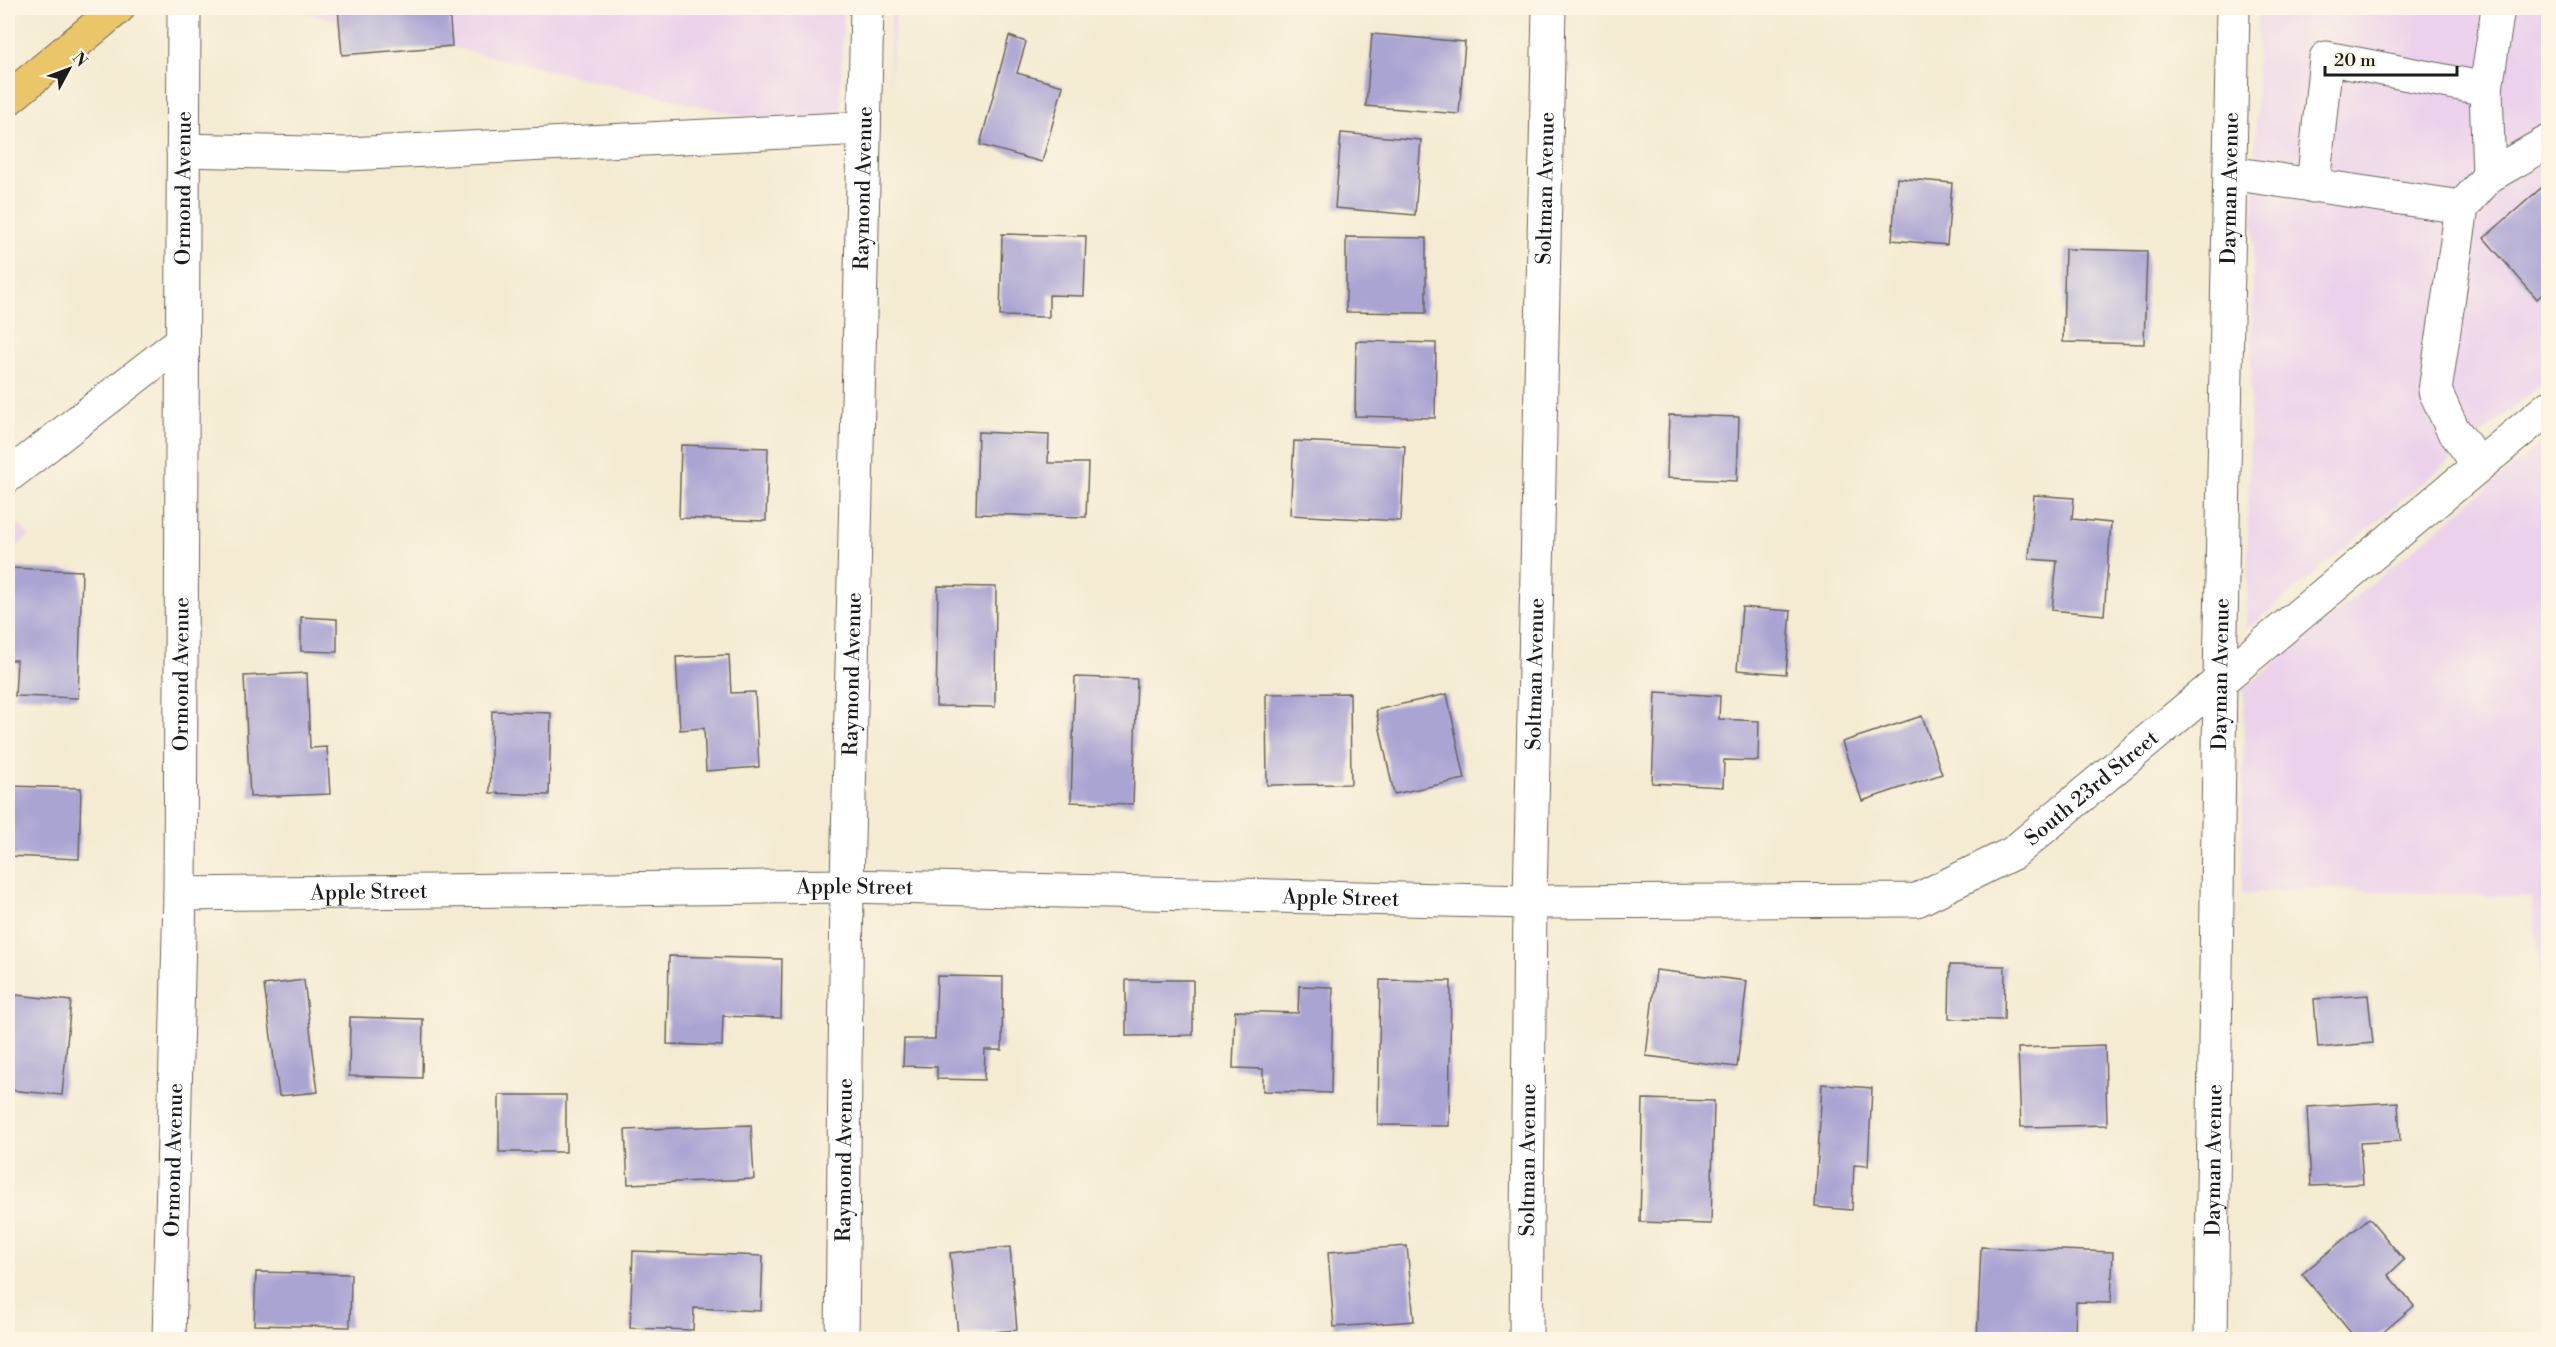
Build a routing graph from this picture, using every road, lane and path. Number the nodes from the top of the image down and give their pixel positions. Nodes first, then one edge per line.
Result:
1 (118, 8) edge
2 (184, 8) edge
3 (867, 8) edge
4 (1549, 8) edge
5 (2233, 8) edge
6 (2498, 8) edge
7 (2486, 89) junction
8 (8, 99) edge
9 (864, 128) junction
10 (2548, 142) edge
11 (183, 150) junction
12 (2230, 173) junction
13 (2489, 176) junction
14 (2313, 186) junction
15 (2462, 207) junction
16 (183, 340) junction
17 (2548, 408) edge
18 (2479, 465) junction
19 (8, 476) edge
20 (2220, 680) junction
21 (847, 886) junction
22 (180, 894) junction
23 (1530, 902) junction
24 (169, 1340) edge
25 (842, 1340) edge
26 (1526, 1340) edge
27 (2211, 1340) edge

1 - 8 main road
2 - 11 street, Ormond Avenue
3 - 9 street, Raymond Avenue
4 - 23 street, Soltman Avenue
5 - 12 street, Dayman Avenue
6 - 7 street
7 - 13 street
7 - 14 street
9 - 11 street
9 - 21 street, Raymond Avenue
10 - 13 street
11 - 16 street, Ormond Avenue
12 - 14 street
12 - 20 street, Dayman Avenue
13 - 15 street
14 - 15 street
15 - 18 street
16 - 19 street
16 - 22 street, Ormond Avenue
17 - 18 street, South 23rd Street
18 - 20 street, South 23rd Street
20 - 23 street, South 23rd Street
20 - 27 street, Dayman Avenue
21 - 22 street, Apple Street
21 - 23 street, Apple Street
21 - 25 street, Raymond Avenue
22 - 24 street, Ormond Avenue
23 - 26 street, Soltman Avenue

